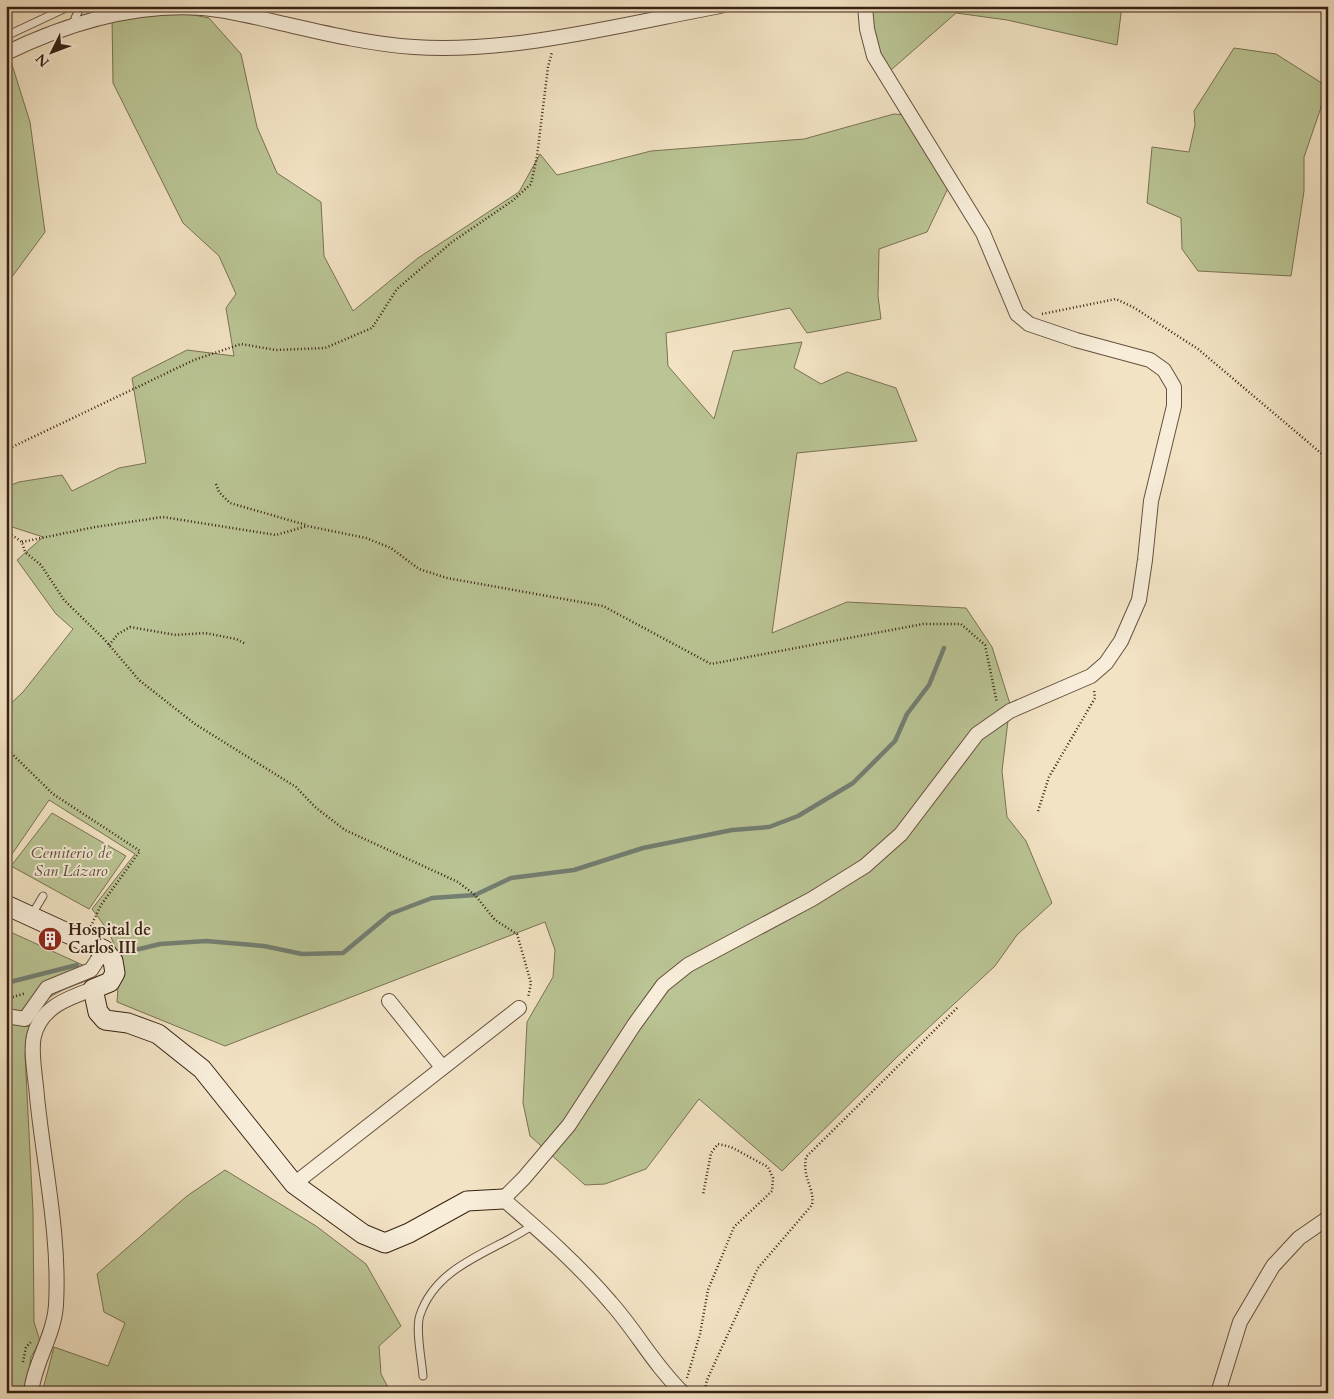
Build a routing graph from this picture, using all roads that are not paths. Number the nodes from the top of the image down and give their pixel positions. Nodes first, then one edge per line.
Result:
1 (70, 6) edge
2 (81, 6) edge
3 (720, 6) edge
4 (865, 6) edge
5 (76, 23) junction
6 (6, 36) edge
7 (6, 52) edge
8 (43, 896) dead end
9 (6, 904) edge
10 (31, 916) junction
11 (104, 950) junction
12 (93, 989) junction
13 (389, 1000) dead end
14 (519, 1008) road end
15 (6, 1016) edge
16 (442, 1067) junction
17 (294, 1184) junction
18 (503, 1199) junction
19 (1328, 1218) edge
20 (533, 1225) junction
21 (423, 1376) dead end
22 (681, 1391) edge
23 (31, 1393) edge
24 (1218, 1393) edge

1 - 6 lane
2 - 5 lane
3 - 5 street
4 - 18 street
5 - 7 street
8 - 10 lane
9 - 10 street
10 - 11 street
11 - 12 street
11 - 15 street
12 - 17 street
12 - 23 street
13 - 16 street
14 - 16 street
16 - 17 street
17 - 18 street
18 - 20 street
19 - 24 street
20 - 21 lane
20 - 22 street

